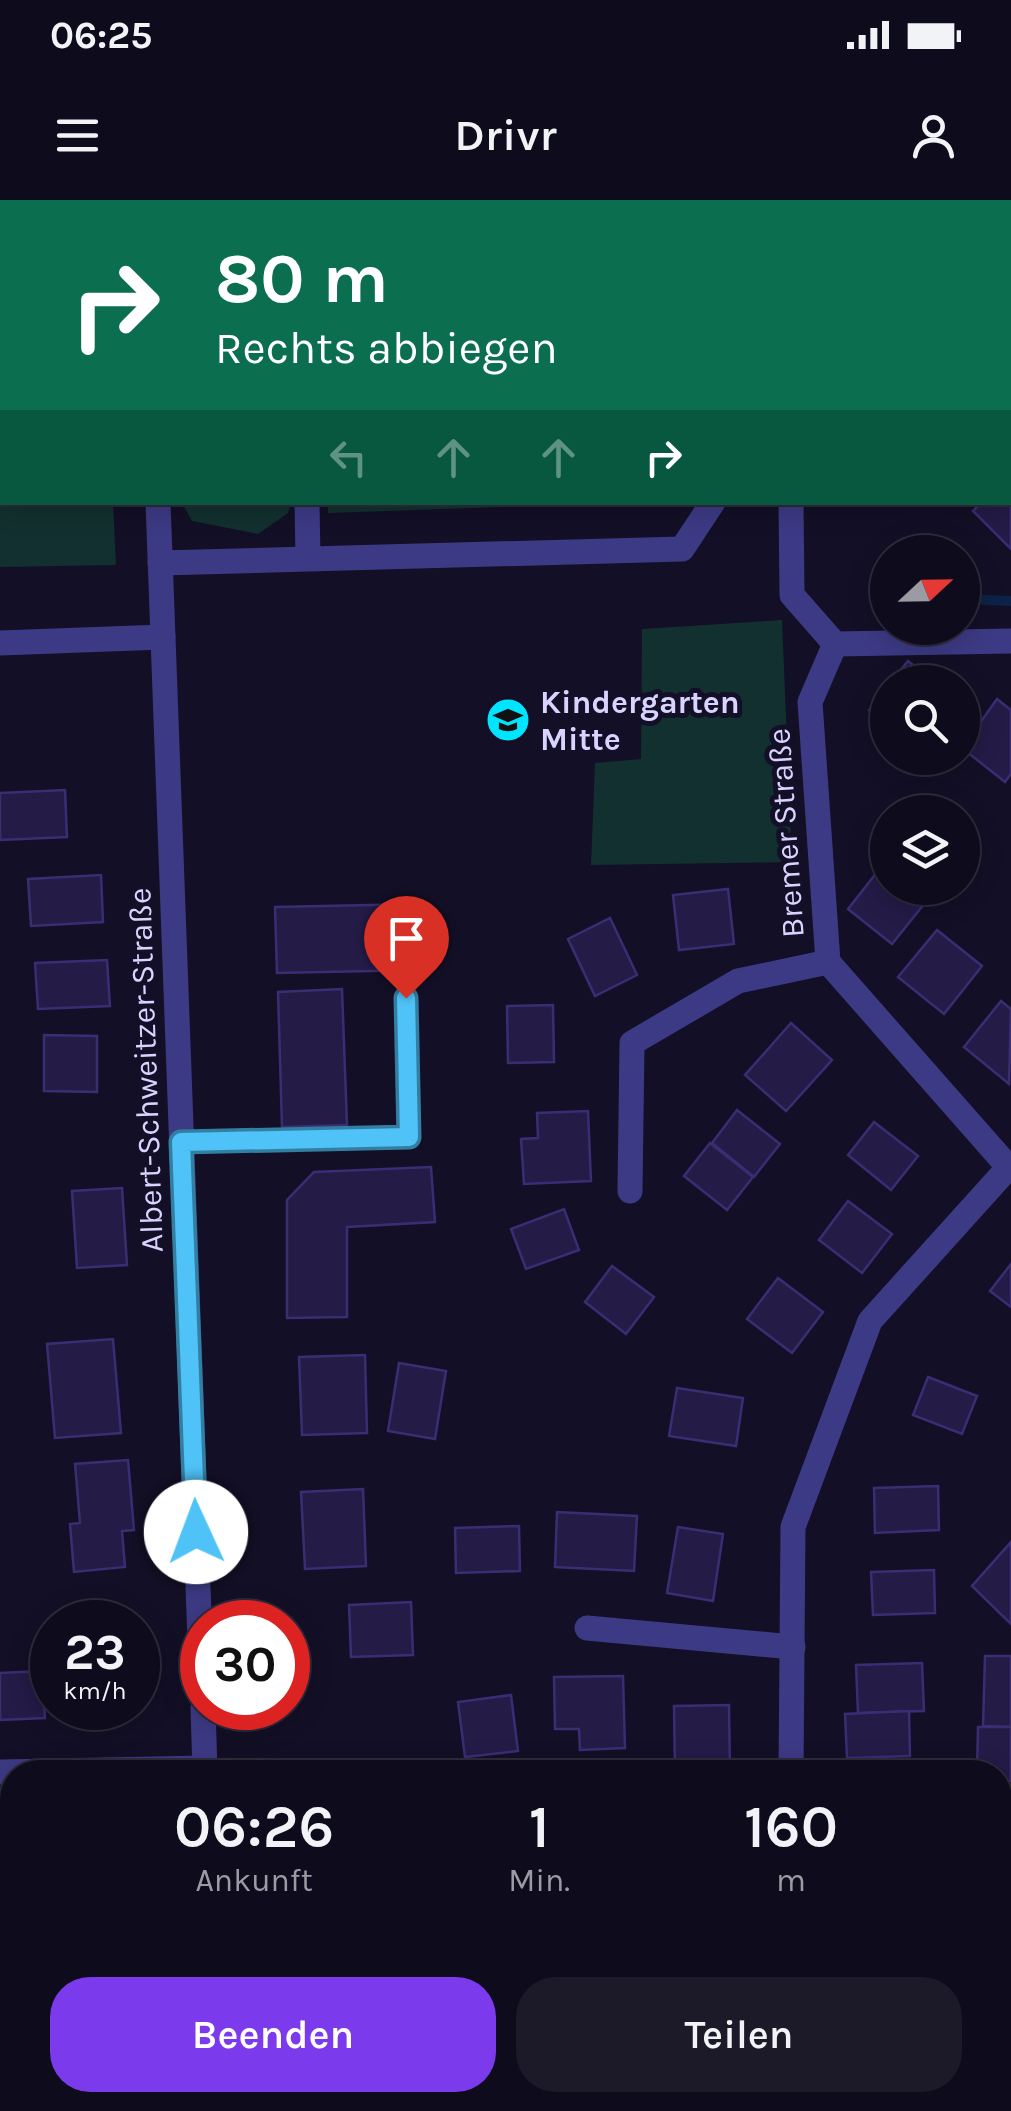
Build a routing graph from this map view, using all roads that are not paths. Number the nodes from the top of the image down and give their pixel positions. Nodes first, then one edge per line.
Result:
1 (158, 505) edge
2 (306, 505) edge
3 (710, 505) edge
4 (791, 505) edge
5 (308, 558) junction
6 (160, 563) junction
7 (163, 637) junction
8 (1011, 640) edge
9 (0, 643) edge
10 (835, 644) junction
11 (828, 962) junction
12 (406, 998) dead end
13 (181, 1142) junction
14 (1009, 1169) edge
15 (630, 1191) dead end
16 (198, 1600) edge
17 (587, 1628) dead end
18 (794, 1647) junction
19 (204, 1730) edge
20 (205, 1760) edge
21 (791, 1760) edge

1 - 6 street, Albert-Schweitzer-Straße
2 - 5 street
3 - 5 street
4 - 10 street
5 - 6 street
6 - 7 street, Albert-Schweitzer-Straße
7 - 9 street
7 - 13 street, Albert-Schweitzer-Straße
8 - 10 street
10 - 11 street, Bremer Straße
11 - 14 street, Bremer Straße
11 - 15 street, Bremer Straße
12 - 13 lane
13 - 16 street, Albert-Schweitzer-Straße
14 - 18 street
17 - 18 street
18 - 21 street
19 - 20 street

